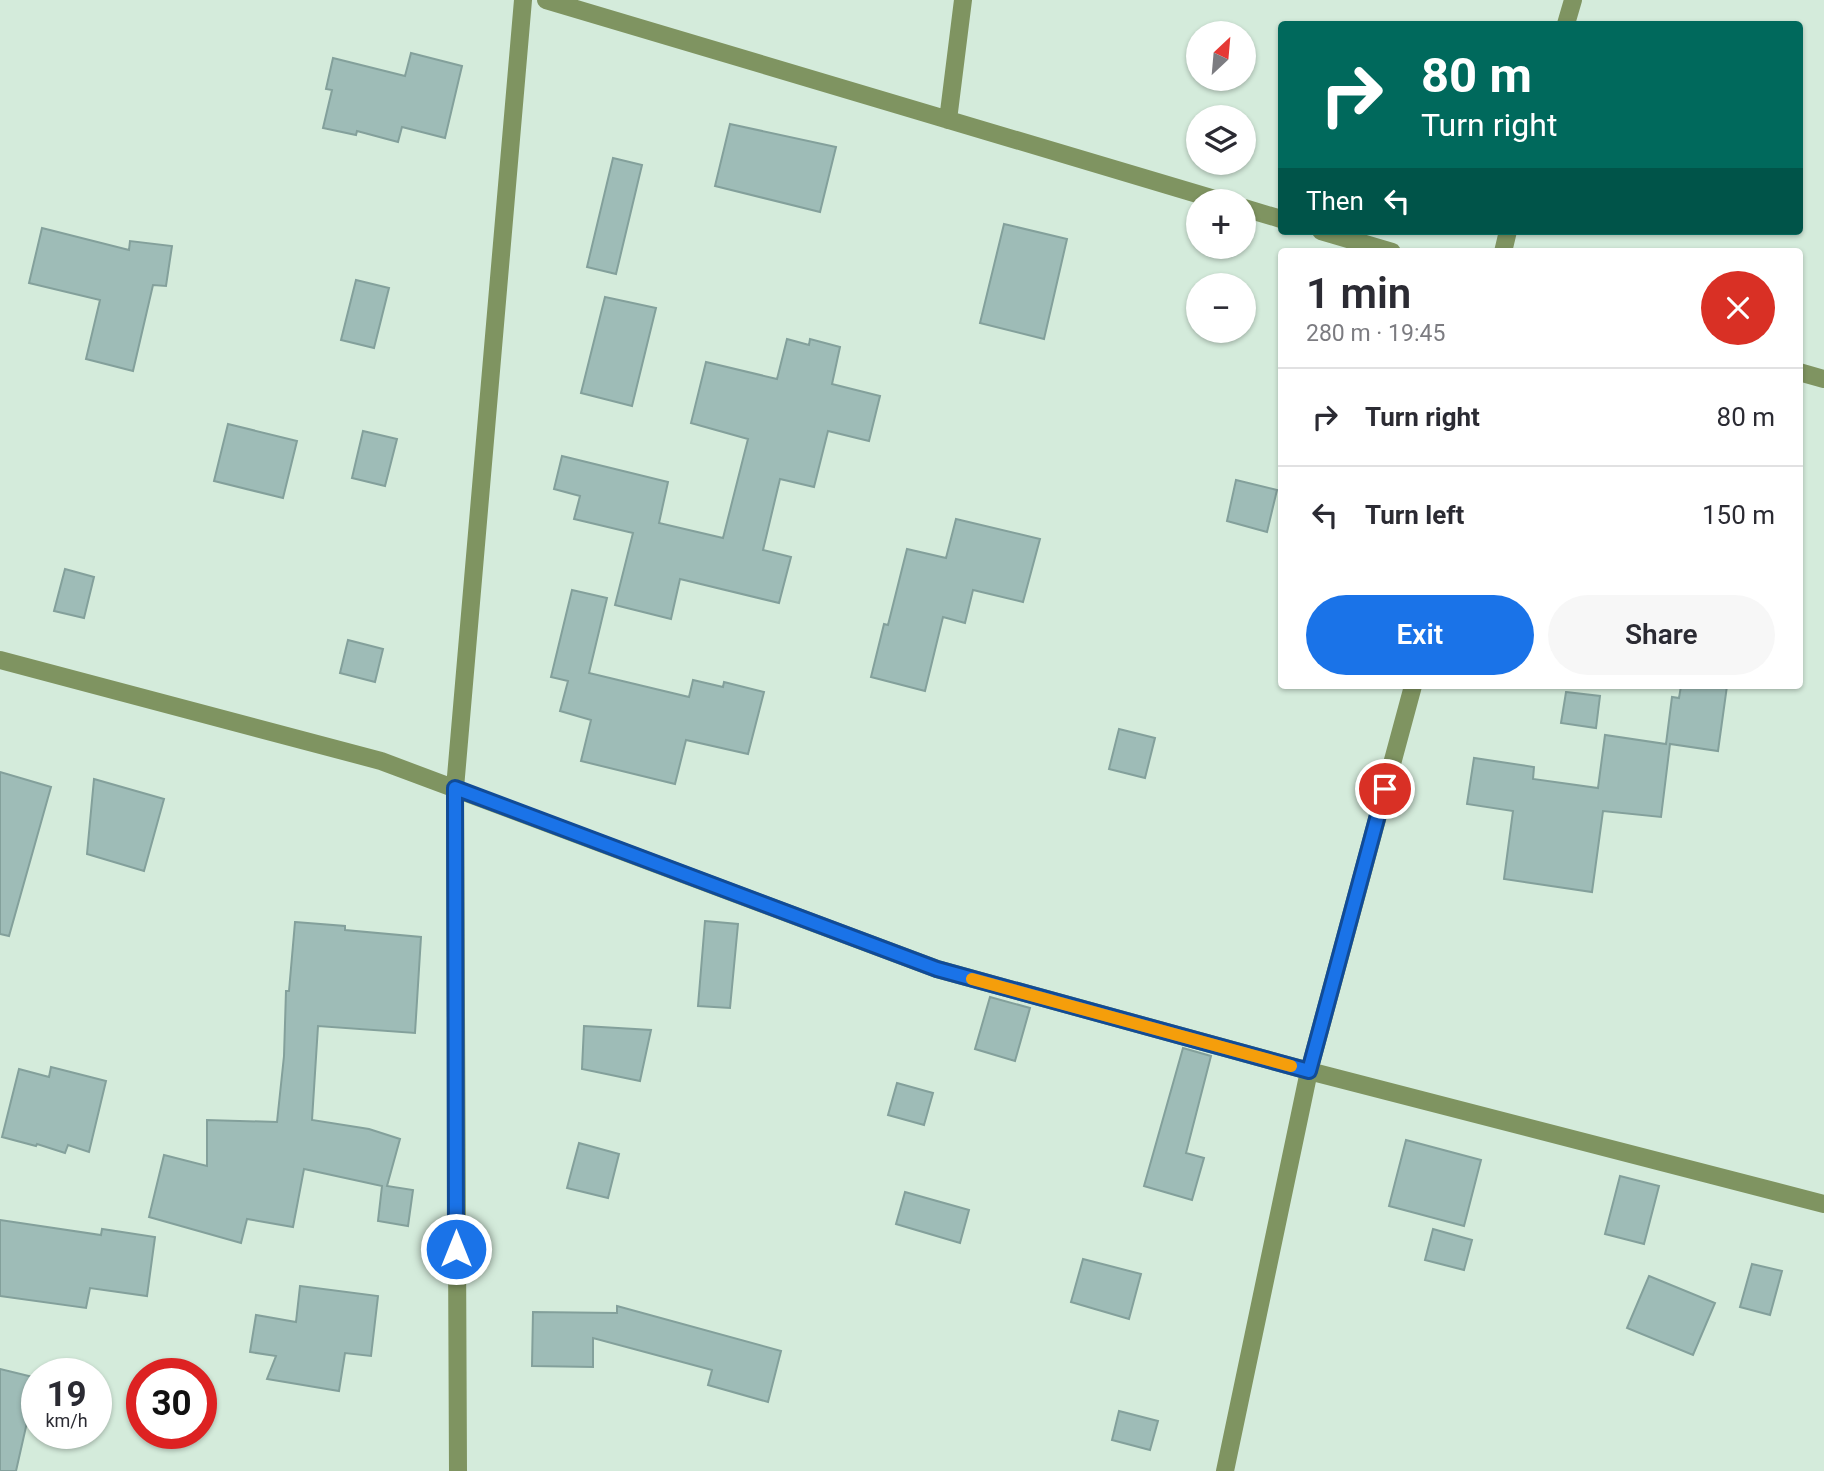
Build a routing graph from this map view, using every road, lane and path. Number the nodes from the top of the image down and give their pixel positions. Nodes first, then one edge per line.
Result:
1 (523, 0) edge
2 (546, 0) edge
3 (963, 0) edge
4 (1573, 0) edge
5 (1567, 21) edge
6 (948, 120) junction
7 (1186, 191) edge
8 (1256, 212) edge
9 (1278, 218) edge
10 (1335, 235) edge
11 (1378, 248) edge
12 (1803, 373) edge
13 (1824, 379) edge
14 (0, 660) edge
15 (1412, 689) edge
16 (455, 788) junction
17 (1309, 1071) junction
18 (1824, 1204) edge
19 (458, 1471) edge
20 (1225, 1471) edge

1 - 16 street
2 - 6 street
3 - 6 street
4 - 5 street
6 - 7 street
8 - 9 street
10 - 11 street
12 - 13 street
14 - 16 street
15 - 17 street
16 - 17 street
16 - 19 street
17 - 18 street
17 - 20 street

